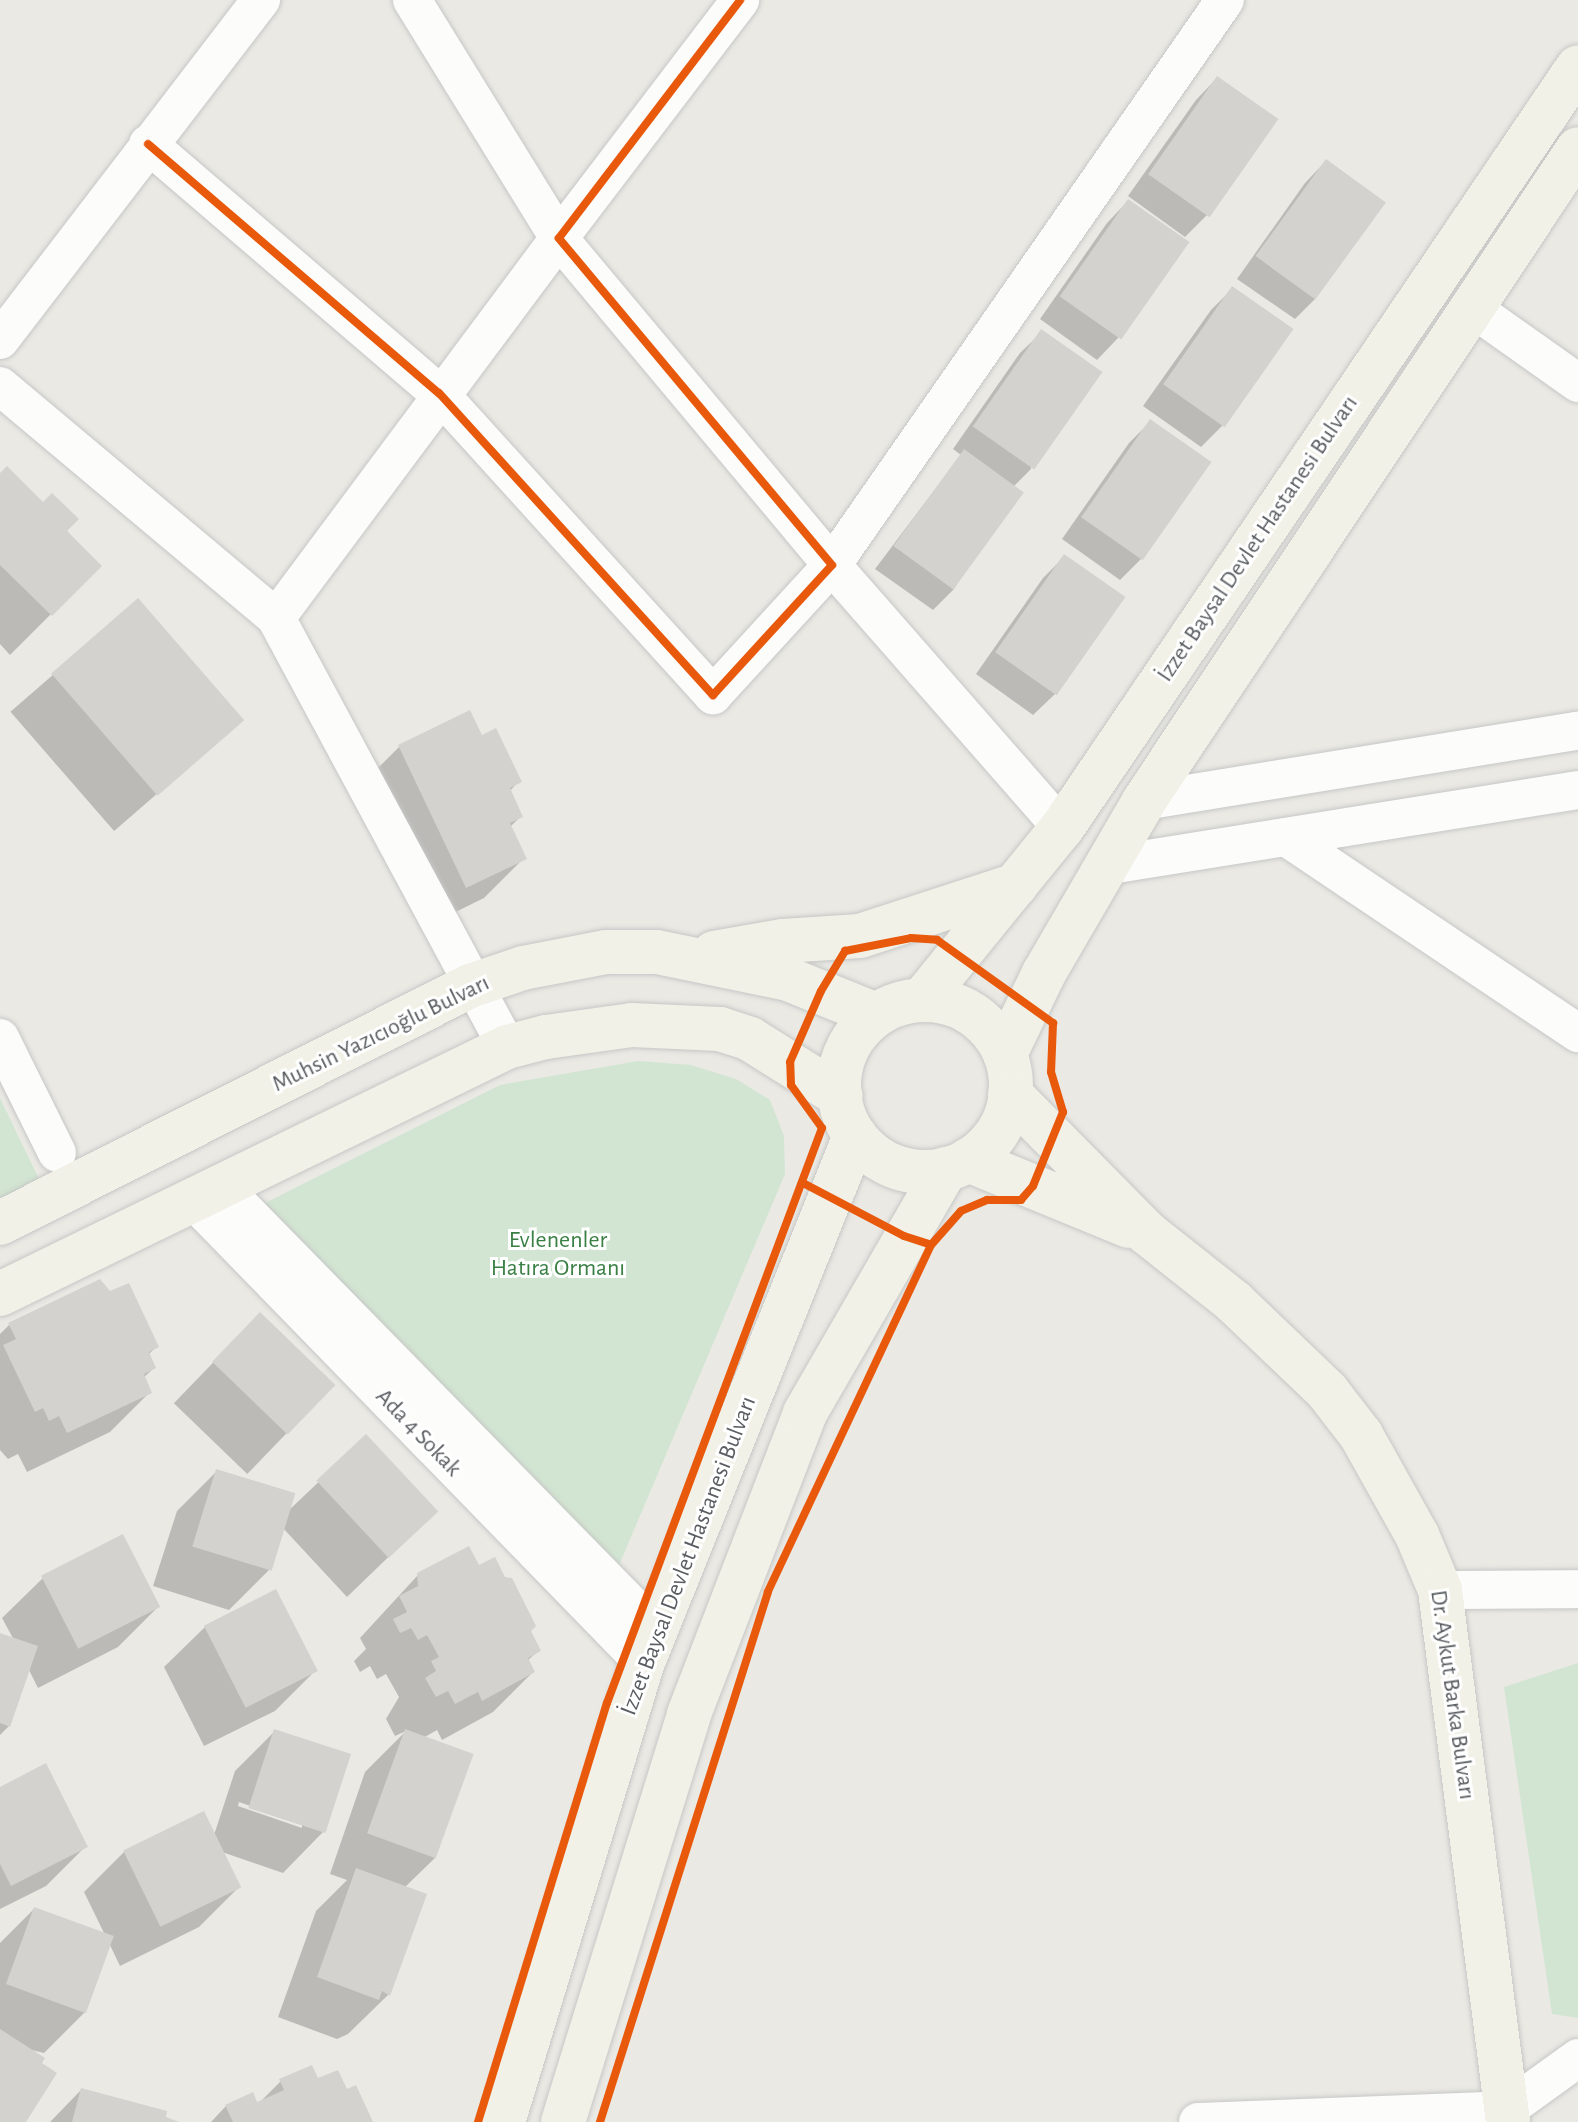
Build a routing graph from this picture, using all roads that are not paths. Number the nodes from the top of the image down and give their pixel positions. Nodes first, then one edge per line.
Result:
1 (261, 0) edge
2 (412, 0) edge
3 (740, 0) edge
4 (1225, 0) edge
5 (1578, 67) edge
6 (148, 144) junction
7 (1578, 149) edge
8 (559, 238) junction
9 (1472, 308) junction
10 (0, 340) edge
11 (1578, 383) edge
12 (0, 386) edge
13 (439, 393) junction
14 (832, 565) junction
15 (276, 618) junction
16 (1578, 731) edge
17 (1578, 790) edge
18 (1144, 801) junction
19 (1062, 828) junction
20 (1286, 837) junction
21 (1104, 866) junction
22 (1018, 885) junction
23 (690, 957) junction
24 (470, 986) junction
25 (922, 1000) junction
26 (876, 1015) junction
27 (1578, 1033) edge
28 (0, 1038) edge
29 (507, 1047) junction
30 (1008, 1074) junction
31 (841, 1096) junction
32 (855, 1136) junction
33 (57, 1153) dead end
34 (957, 1165) junction
35 (208, 1194) junction
36 (0, 1223) edge
37 (1147, 1233) junction
38 (0, 1294) edge
39 (1578, 1589) edge
40 (1440, 1590) junction
41 (650, 1646) junction
42 (1578, 2058) edge
43 (1507, 2116) edge
44 (503, 2122) edge
45 (563, 2122) edge
46 (1198, 2122) edge

1 - 6 street
2 - 8 street
3 - 8 street
4 - 14 street
5 - 19 main road, İzzet Baysal Devlet Hastanesi Bulvarı
6 - 10 street
6 - 13 street
7 - 9 main road, İzzet Baysal Devlet Hastanesi Bulvarı
8 - 13 street
8 - 14 street
9 - 11 street
9 - 18 main road, İzzet Baysal Devlet Hastanesi Bulvarı
12 - 15 street
13 - 14 street
13 - 15 street
14 - 19 street
15 - 24 street
16 - 18 street
17 - 20 street
18 - 21 main road, İzzet Baysal Devlet Hastanesi Bulvarı
19 - 22 main road, İzzet Baysal Devlet Hastanesi Bulvarı
20 - 21 street
20 - 27 street
21 - 30 main road, İzzet Baysal Devlet Hastanesi Bulvarı
22 - 23 main road
22 - 25 main road, İzzet Baysal Devlet Hastanesi Bulvarı
23 - 24 main road, Muhsin Yazıcıoğlu Bulvarı
23 - 26 main road, Muhsin Yazıcıoğlu Bulvarı
24 - 29 street
24 - 36 main road, Muhsin Yazıcıoğlu Bulvarı
25 - 26 main road
25 - 30 main road
26 - 31 main road
28 - 33 street
29 - 31 main road
29 - 35 main road
30 - 34 main road
30 - 37 main road, Dr. Aykut Barka Bulvarı
31 - 32 main road
32 - 34 main road
32 - 41 main road, İzzet Baysal Devlet Hastanesi Bulvarı
34 - 37 main road, Dr. Aykut Barka Bulvarı
34 - 45 main road
35 - 38 main road
35 - 41 street, Ada 4 Sokak
37 - 40 main road, Dr. Aykut Barka Bulvarı
39 - 40 street
40 - 43 main road, Dr. Aykut Barka Bulvarı
41 - 44 main road, İzzet Baysal Devlet Hastanesi Bulvarı
42 - 43 street
43 - 46 street

